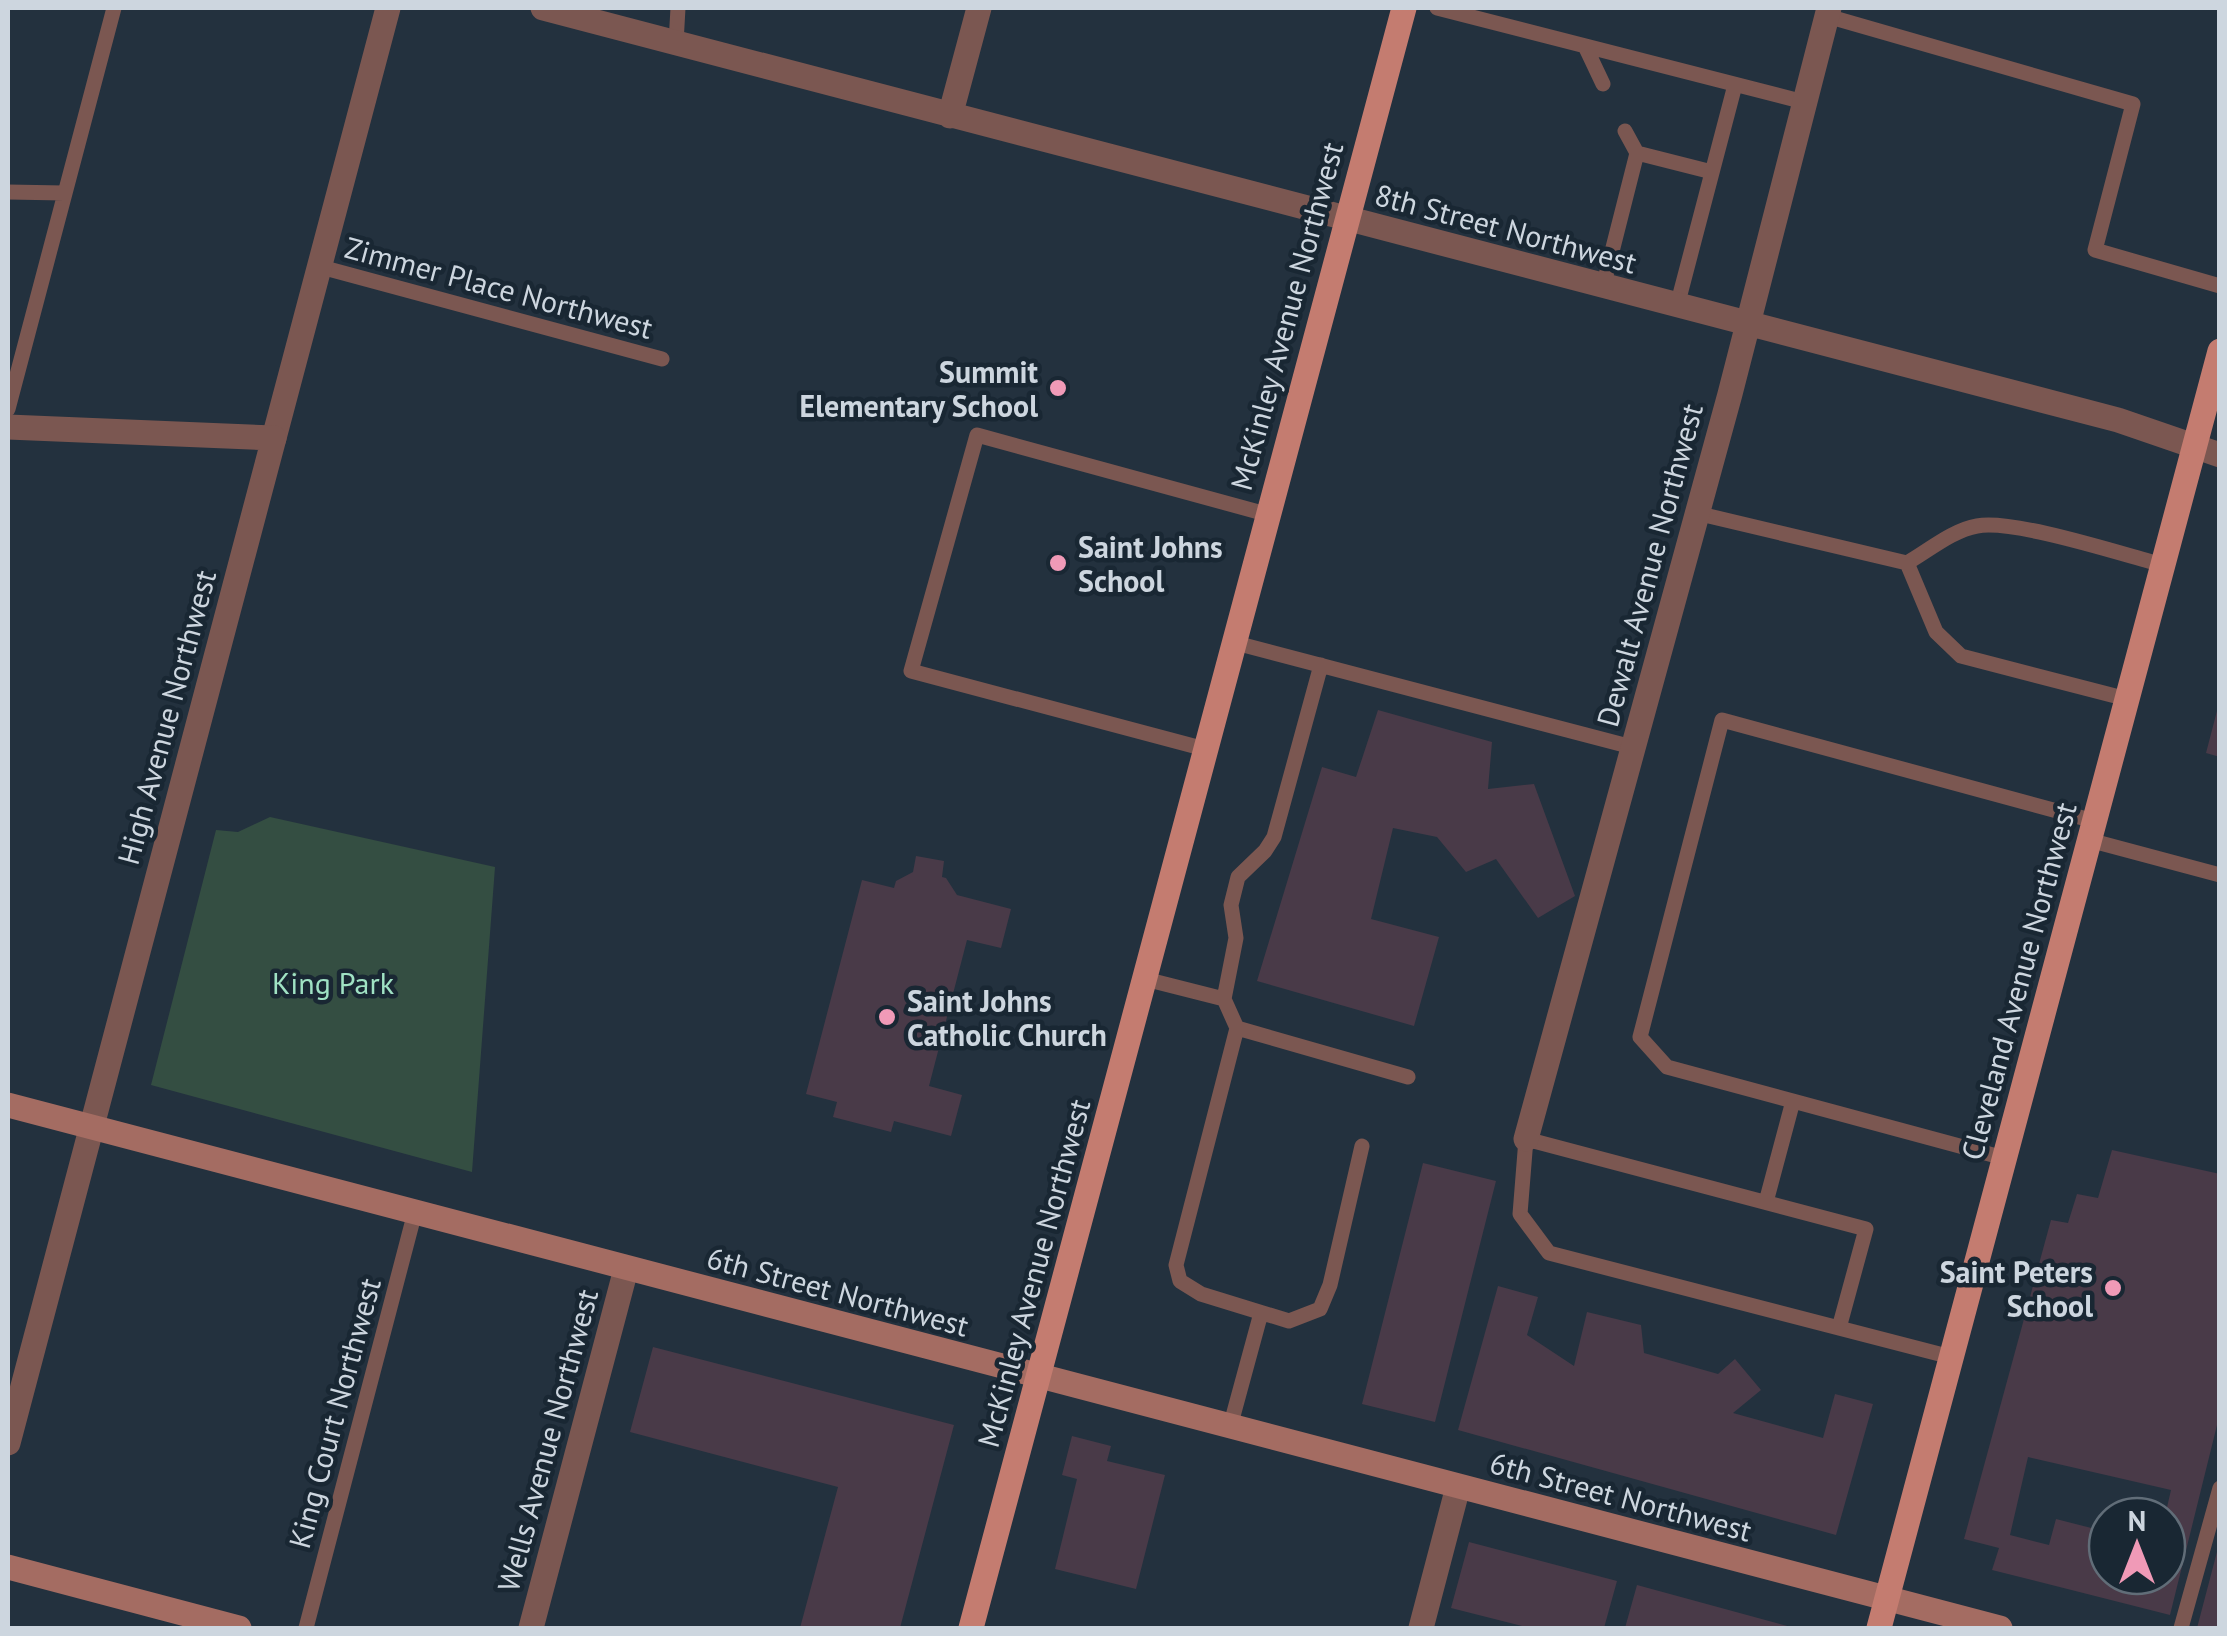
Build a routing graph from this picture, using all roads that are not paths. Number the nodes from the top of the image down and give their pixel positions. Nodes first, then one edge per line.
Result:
1 (114, 8) edge
2 (388, 8) edge
3 (543, 8) edge
4 (678, 8) edge
5 (979, 8) edge
6 (1404, 8) edge
7 (1437, 8) edge
8 (1828, 12) edge
9 (676, 43) junction
10 (1585, 46) junction
11 (1603, 84) dead end
12 (1735, 85) junction
13 (1804, 102) junction
14 (950, 116) junction
15 (1625, 130) dead end
16 (1637, 153) junction
17 (1712, 172) junction
18 (8, 192) edge
19 (64, 193) junction
20 (1346, 220) junction
21 (321, 267) junction
22 (2220, 286) edge
23 (1603, 287) junction
24 (1677, 306) junction
25 (1748, 324) junction
26 (2220, 351) edge
27 (662, 359) dead end
28 (8, 409) edge
29 (8, 427) edge
30 (274, 438) junction
31 (2194, 445) junction
32 (2220, 455) edge
33 (1696, 513) junction
34 (1266, 514) junction
35 (1908, 564) junction
36 (2162, 565) junction
37 (1232, 642) junction
38 (1321, 665) junction
39 (2127, 699) junction
40 (1632, 747) junction
41 (1205, 748) junction
42 (2092, 831) junction
43 (2220, 875) edge
44 (1145, 979) junction
45 (1224, 999) junction
46 (1237, 1028) junction
47 (1408, 1077) dead end
48 (1793, 1101) junction
49 (8, 1106) edge
50 (91, 1128) junction
51 (1526, 1139) junction
52 (1362, 1146) dead end
53 (2004, 1158) junction
54 (1766, 1202) junction
55 (415, 1212) junction
56 (626, 1269) junction
57 (1261, 1313) junction
58 (1839, 1328) junction
59 (1951, 1356) junction
60 (1038, 1378) junction
61 (1230, 1428) junction
62 (8, 1443) edge
63 (1458, 1487) junction
64 (2220, 1488) edge
65 (8, 1567) edge
66 (1887, 1598) junction
67 (239, 1628) edge
68 (306, 1628) edge
69 (531, 1628) edge
70 (971, 1628) edge
71 (1422, 1628) edge
72 (1879, 1628) edge
73 (2000, 1628) edge
74 (2181, 1628) edge

1 - 19 lane
2 - 21 street, High Avenue Northwest
3 - 9 street, 8th Street Northwest
4 - 9 lane
5 - 14 street
6 - 20 main road, McKinley Avenue Northwest
7 - 10 lane
8 - 13 street, Dewalt Avenue Northwest
8 - 22 lane
9 - 14 street, 8th Street Northwest
10 - 11 lane
10 - 12 lane
12 - 13 lane
12 - 17 lane
13 - 25 street, Dewalt Avenue Northwest
14 - 20 street, 8th Street Northwest
15 - 16 lane
16 - 17 lane
16 - 23 lane
17 - 24 lane
18 - 19 lane
19 - 28 lane
20 - 23 street, 8th Street Northwest
20 - 34 main road, McKinley Avenue Northwest
21 - 27 lane, Zimmer Place Northwest
21 - 30 street, High Avenue Northwest
23 - 24 street, 8th Street Northwest
24 - 25 street, 8th Street Northwest
25 - 31 street, 8th Street Northwest
25 - 33 street, Dewalt Avenue Northwest
26 - 31 main road, Cleveland Avenue Northwest
29 - 30 street
30 - 50 street, High Avenue Northwest
31 - 32 street, 8th Street Northwest
31 - 36 main road, Cleveland Avenue Northwest
33 - 35 lane
33 - 40 street, Dewalt Avenue Northwest
34 - 37 main road, McKinley Avenue Northwest
34 - 41 lane
35 - 36 lane
35 - 39 lane
36 - 39 main road, Cleveland Avenue Northwest
37 - 38 lane
37 - 41 main road, McKinley Avenue Northwest
38 - 40 lane
38 - 45 lane
39 - 42 main road, Cleveland Avenue Northwest
40 - 51 street, Dewalt Avenue Northwest
41 - 44 main road, McKinley Avenue Northwest
42 - 43 lane
42 - 48 lane
42 - 53 main road, Cleveland Avenue Northwest
44 - 45 lane
44 - 60 main road, McKinley Avenue Northwest
45 - 46 lane
46 - 47 lane
46 - 57 lane
48 - 53 lane
48 - 54 lane
49 - 50 main road, 6th Street Northwest
50 - 55 main road, 6th Street Northwest
50 - 62 street, High Avenue Northwest
51 - 54 lane
51 - 58 lane
52 - 57 lane
53 - 59 main road, Cleveland Avenue Northwest
54 - 58 lane
55 - 56 main road, 6th Street Northwest
55 - 68 lane, King Court Northwest
56 - 60 main road, 6th Street Northwest
56 - 69 street, Wells Avenue Northwest
57 - 61 lane
58 - 59 lane
59 - 66 main road, Cleveland Avenue Northwest
60 - 61 main road, 6th Street Northwest
60 - 70 main road, McKinley Avenue Northwest
61 - 63 main road, 6th Street Northwest
63 - 66 main road, 6th Street Northwest
63 - 71 street
64 - 74 lane
65 - 67 main road
66 - 72 main road, Cleveland Avenue Northwest
66 - 73 main road, 6th Street Northwest

